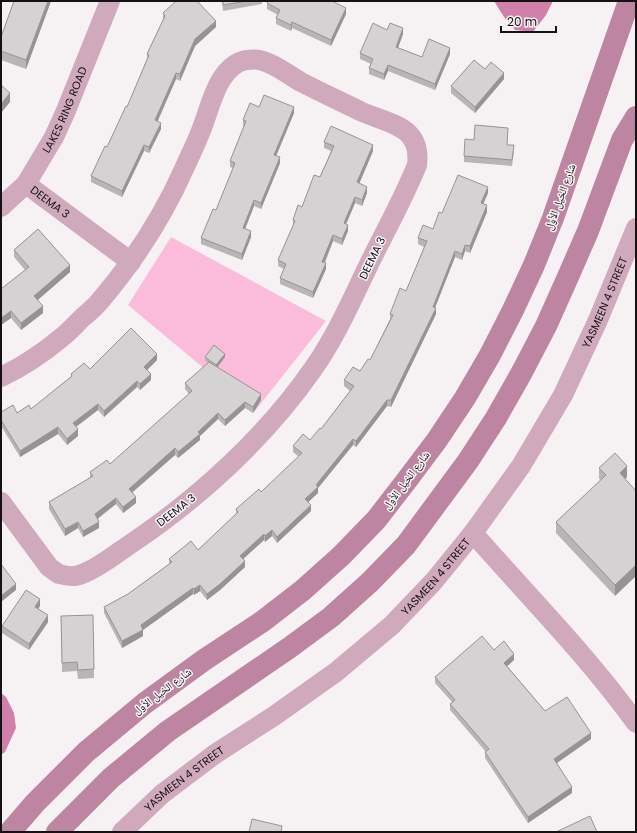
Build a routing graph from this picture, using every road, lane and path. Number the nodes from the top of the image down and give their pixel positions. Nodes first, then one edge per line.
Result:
1 (110, 1) edge
2 (629, 1) edge
3 (636, 117) edge
4 (26, 184) junction
5 (1, 206) edge
6 (636, 228) edge
7 (131, 262) junction
8 (1, 377) edge
9 (1, 502) edge
10 (474, 533) junction
11 (636, 723) edge
12 (10, 832) edge
13 (57, 832) edge
14 (122, 832) edge

1 - 4 street, LAKES RING ROAD
2 - 12 main road, شارع الخيل الأول
3 - 13 main road
4 - 5 street, LAKES RING ROAD
4 - 7 street, DEEMA 3
6 - 10 street, YASMEEN 4 STREET
7 - 8 street, DEEMA 3
7 - 9 street, DEEMA 3
10 - 11 street
10 - 14 street, YASMEEN 4 STREET

